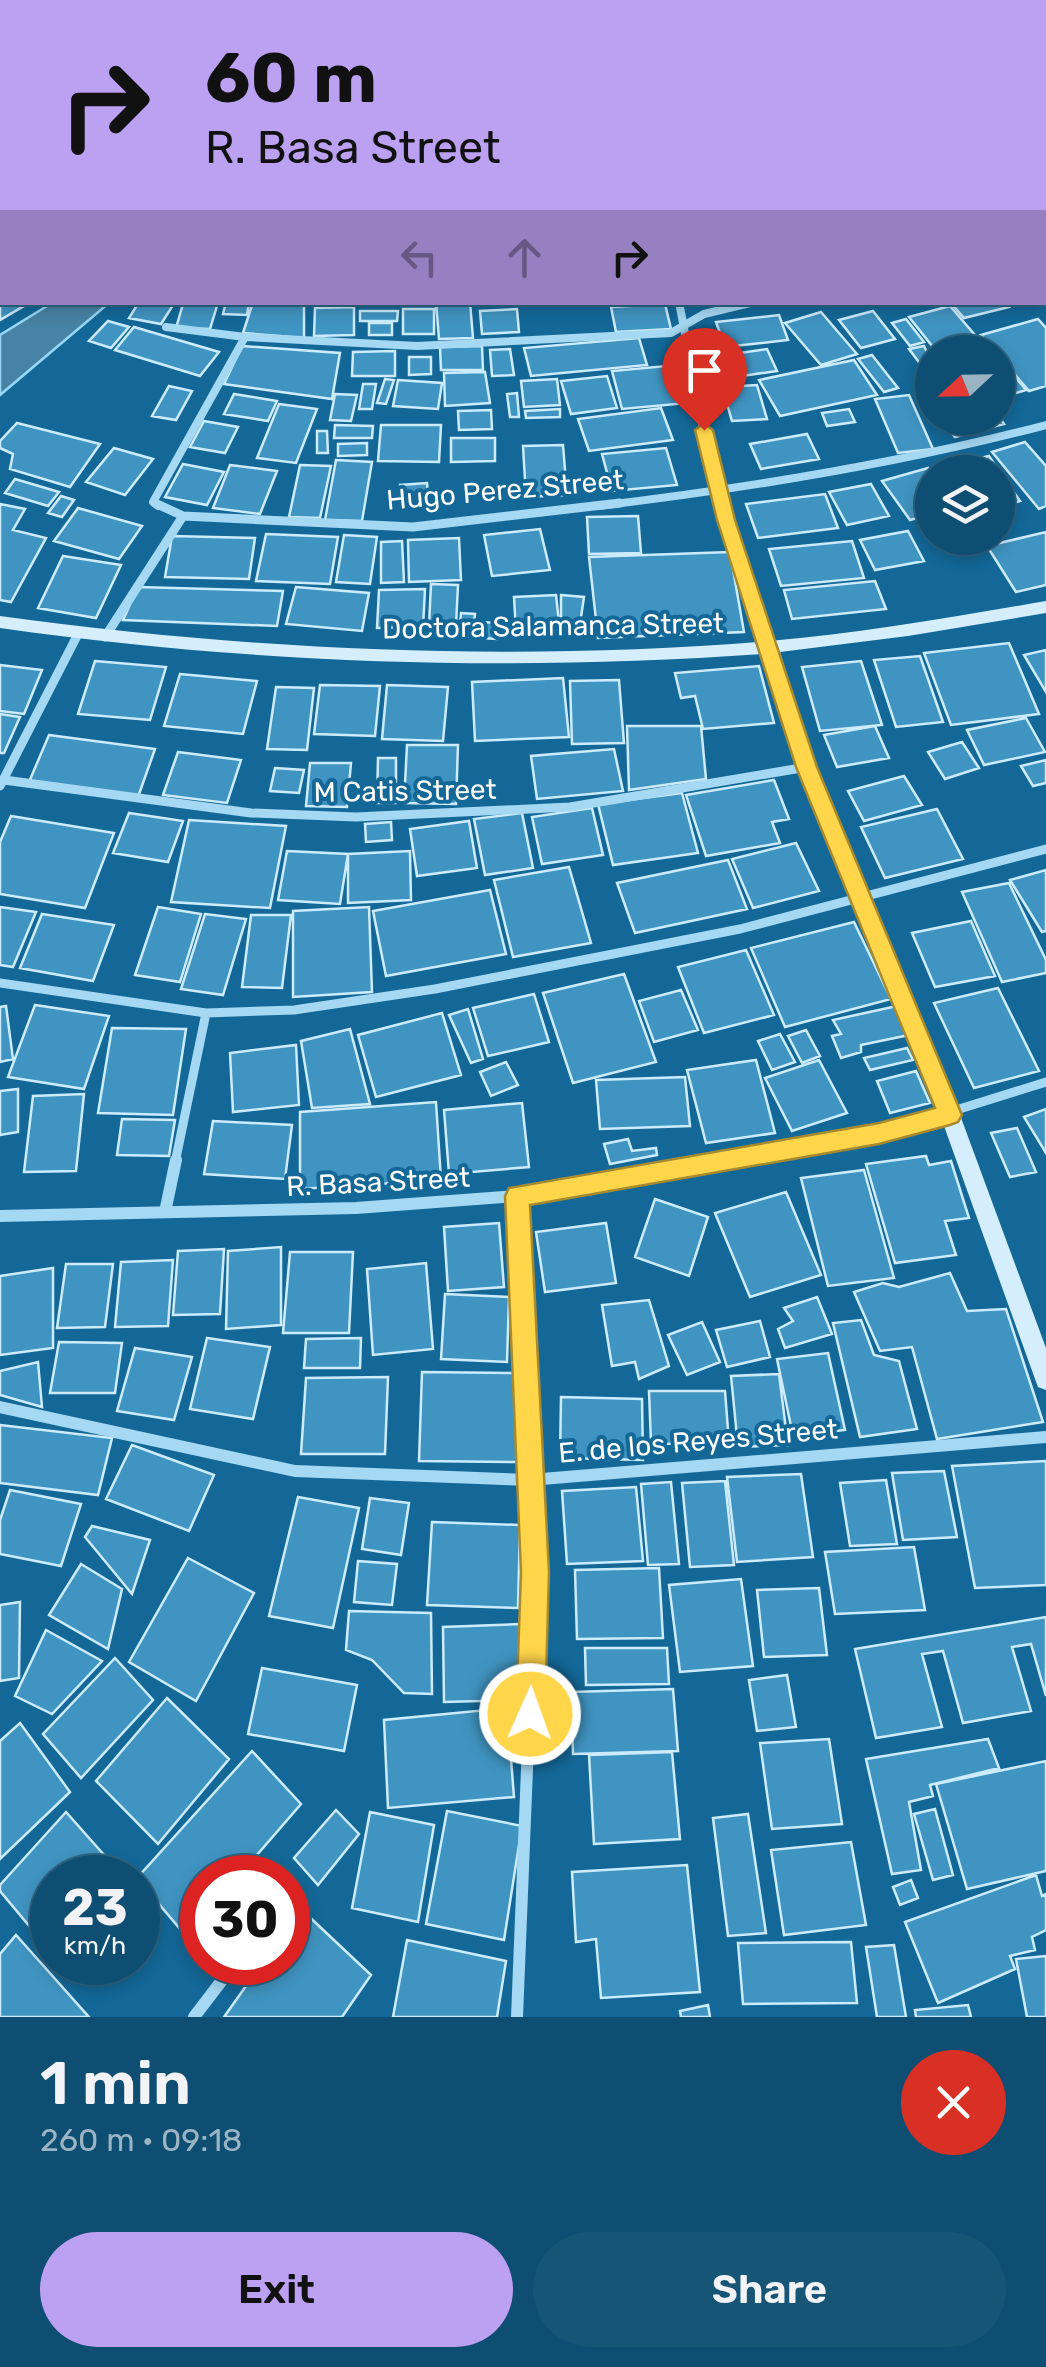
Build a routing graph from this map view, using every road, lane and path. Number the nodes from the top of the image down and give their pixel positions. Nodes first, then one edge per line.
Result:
1 (680, 305) edge
2 (742, 305) edge
3 (685, 324) junction
4 (166, 327) dead end
5 (244, 337) junction
6 (1046, 425) edge
7 (718, 492) junction
8 (183, 516) junction
9 (1046, 607) edge
10 (0, 622) edge
11 (78, 634) junction
12 (106, 636) junction
13 (770, 647) junction
14 (807, 767) junction
15 (2, 783) edge
16 (1046, 848) edge
17 (859, 898) junction
18 (0, 983) edge
19 (206, 1013) junction
20 (1046, 1082) edge
21 (950, 1115) junction
22 (517, 1196) junction
23 (164, 1212) junction
24 (0, 1216) edge
25 (1046, 1379) edge
26 (0, 1407) edge
27 (1046, 1438) edge
28 (530, 1480) junction
29 (218, 1985) edge
30 (194, 2017) edge
31 (517, 2017) edge

1 - 3 street
2 - 3 street
3 - 5 street
3 - 7 street
4 - 5 street
5 - 8 street
6 - 7 street, Hugo Perez Street
7 - 8 street, Hugo Perez Street
7 - 13 street
8 - 12 street
9 - 13 main road, Doctora Salamanca Street
10 - 11 main road, Doctora Salamanca Street
11 - 12 main road, Doctora Salamanca Street
11 - 15 street
12 - 13 main road, Doctora Salamanca Street
13 - 14 main road
14 - 15 street, M Catis Street
14 - 17 main road
16 - 17 street
17 - 19 street
17 - 21 main road
18 - 19 street
19 - 23 street
20 - 21 street, R. Basa Street
21 - 22 street, R. Basa Street
21 - 25 main road
22 - 23 street, R. Basa Street
22 - 28 street
23 - 24 street, R. Basa Street
26 - 28 street, E. de los Reyes Street
27 - 28 street, E. de los Reyes Street
28 - 31 street
29 - 30 street

